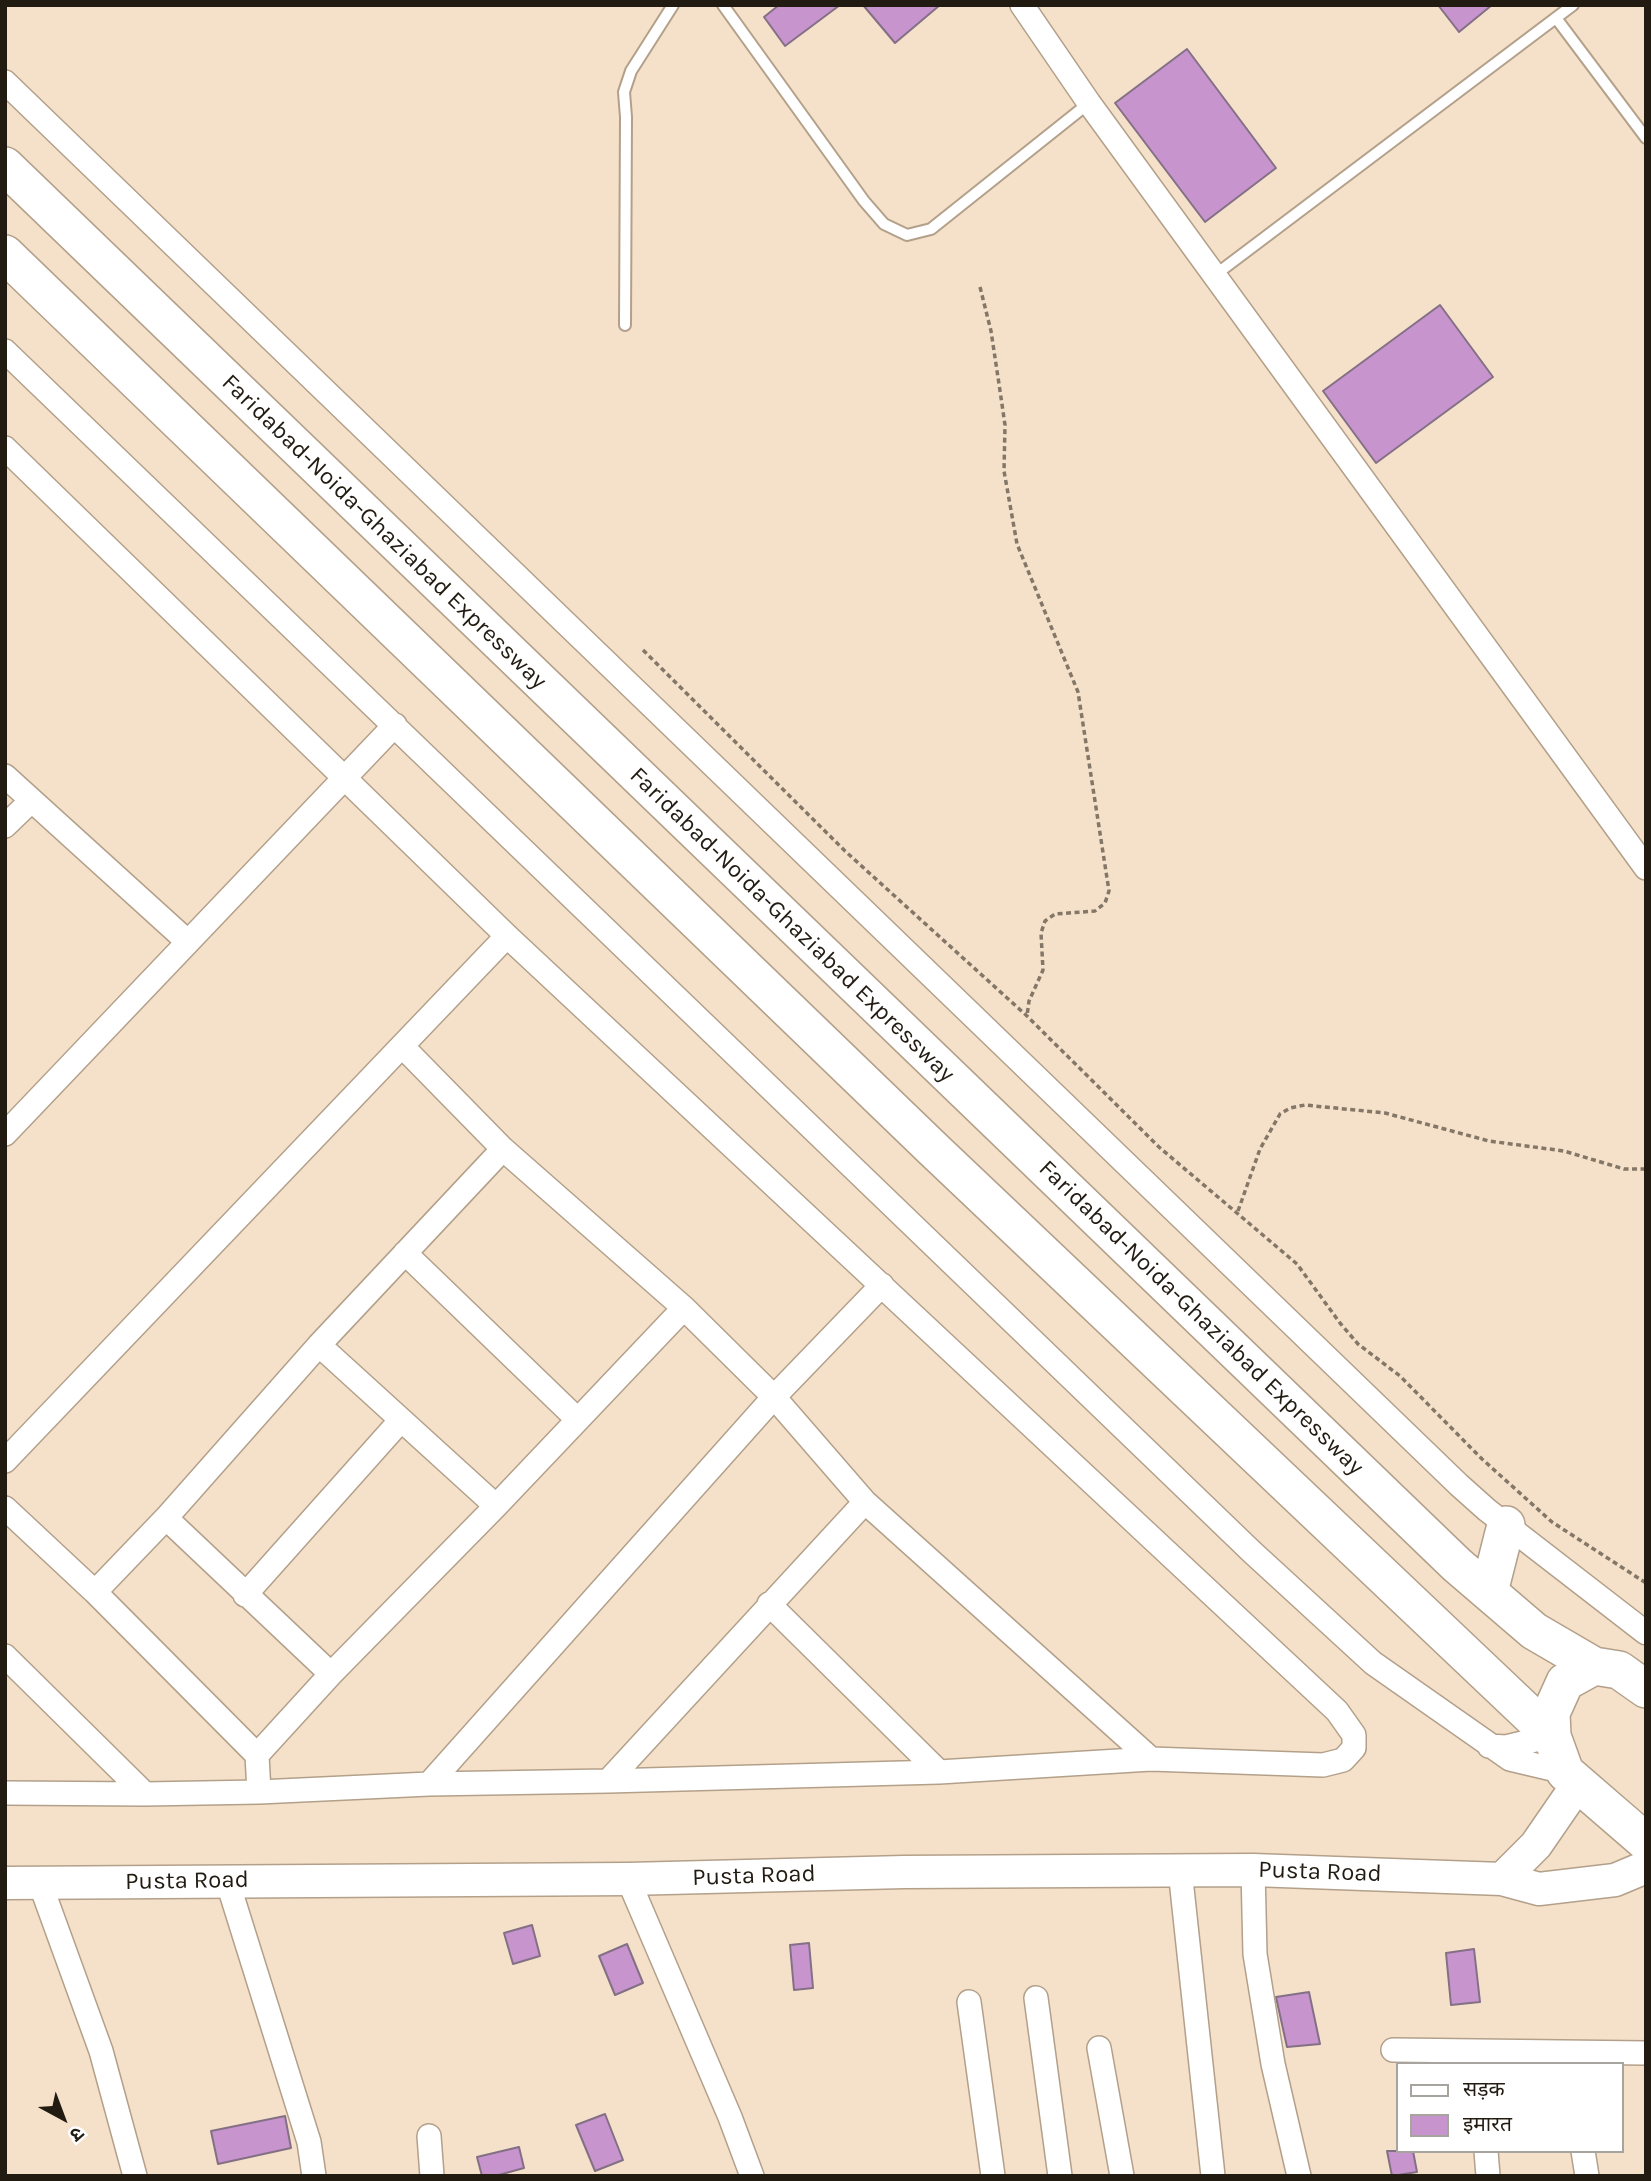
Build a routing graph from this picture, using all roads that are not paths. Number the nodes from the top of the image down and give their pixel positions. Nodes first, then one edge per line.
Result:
1 (673, 5) edge
2 (723, 5) edge
3 (1022, 5) edge
4 (1573, 5) edge
5 (1556, 18) junction
6 (5, 82) edge
7 (1089, 103) junction
8 (1646, 138) edge
9 (5, 166) edge
10 (5, 254) edge
11 (1215, 275) junction
12 (625, 325) dead end
13 (5, 351) edge
14 (5, 448) edge
15 (394, 725) junction
16 (5, 776) edge
17 (345, 776) junction
18 (31, 801) junction
19 (5, 826) edge
20 (1646, 868) edge
21 (507, 936) junction
22 (188, 942) junction
23 (402, 1046) junction
24 (5, 1134) edge
25 (503, 1149) junction
26 (405, 1253) junction
27 (882, 1285) junction
28 (684, 1308) junction
29 (320, 1345) junction
30 (774, 1397) junction
31 (577, 1419) junction
32 (401, 1420) junction
33 (5, 1461) edge
34 (865, 1502) junction
35 (496, 1506) junction
36 (5, 1507) edge
37 (166, 1518) junction
38 (1506, 1525) junction
39 (94, 1592) junction
40 (1489, 1592) junction
41 (245, 1595) junction
42 (769, 1604) junction
43 (1646, 1633) edge
44 (5, 1656) edge
45 (1594, 1666) junction
46 (331, 1674) junction
47 (1646, 1689) edge
48 (1552, 1736) junction
49 (1489, 1746) junction
50 (257, 1755) junction
51 (1151, 1759) junction
52 (939, 1772) junction
53 (1572, 1778) junction
54 (608, 1781) junction
55 (429, 1784) junction
56 (259, 1792) junction
57 (5, 1793) edge
58 (145, 1794) junction
59 (1646, 1842) edge
60 (1646, 1867) edge
61 (1180, 1870) junction
62 (1253, 1870) junction
63 (628, 1879) junction
64 (1502, 1879) junction
65 (226, 1880) junction
66 (5, 1883) edge
67 (40, 1883) junction
68 (1036, 1998) dead end
69 (969, 2002) dead end
70 (1099, 2048) dead end
71 (1393, 2050) dead end
72 (1646, 2053) edge
73 (1475, 2057) edge
74 (1569, 2058) edge
75 (429, 2137) dead end
76 (1486, 2153) edge
77 (1584, 2153) edge
78 (135, 2176) edge
79 (314, 2176) edge
80 (432, 2176) edge
81 (752, 2176) edge
82 (993, 2176) edge
83 (1060, 2176) edge
84 (1122, 2176) edge
85 (1213, 2176) edge
86 (1299, 2176) edge
87 (1488, 2176) edge
88 (1587, 2176) edge

1 - 12 lane
2 - 7 lane
3 - 7 street
4 - 5 lane
5 - 8 lane
5 - 11 lane
6 - 38 street
7 - 11 street
9 - 40 main road, Faridabad-Noida-Ghaziabad Expressway
10 - 48 main road
11 - 20 street
13 - 15 street
14 - 17 street
15 - 17 street
15 - 49 street
16 - 18 street
17 - 21 street
17 - 22 street
18 - 19 street
18 - 22 street
21 - 23 street
21 - 27 street
22 - 24 street
23 - 25 street
23 - 33 street
25 - 26 street
25 - 28 street
26 - 29 street
26 - 31 street
27 - 30 street
27 - 51 street
28 - 30 street
28 - 31 street
29 - 32 street
29 - 37 street
30 - 34 street
30 - 55 street
31 - 35 street
32 - 35 street
32 - 41 street
34 - 42 street
34 - 51 street
35 - 46 street
36 - 39 street
37 - 39 street
37 - 41 street
38 - 40 main road
38 - 43 street
39 - 50 street
40 - 45 main road, Faridabad-Noida-Ghaziabad Expressway
41 - 46 street
42 - 52 street
42 - 54 street
44 - 58 street
45 - 47 main road, Faridabad-Noida-Ghaziabad Expressway
45 - 48 main road
46 - 50 street
48 - 49 street
48 - 53 main road
49 - 53 street
50 - 56 street
51 - 52 street
52 - 54 street
53 - 59 main road
53 - 64 street
54 - 55 street
55 - 56 street
56 - 58 street
57 - 58 street
60 - 64 street, Pusta Road
61 - 62 street, Pusta Road
61 - 63 street, Pusta Road
61 - 85 street
62 - 64 street, Pusta Road
62 - 86 street
63 - 65 street, Pusta Road
63 - 81 street
65 - 67 street, Pusta Road
65 - 79 street
66 - 67 street, Pusta Road
67 - 78 street
68 - 83 street
69 - 82 street
70 - 84 street
71 - 73 street
72 - 74 street
73 - 74 street
75 - 80 street
76 - 87 street
77 - 88 street

